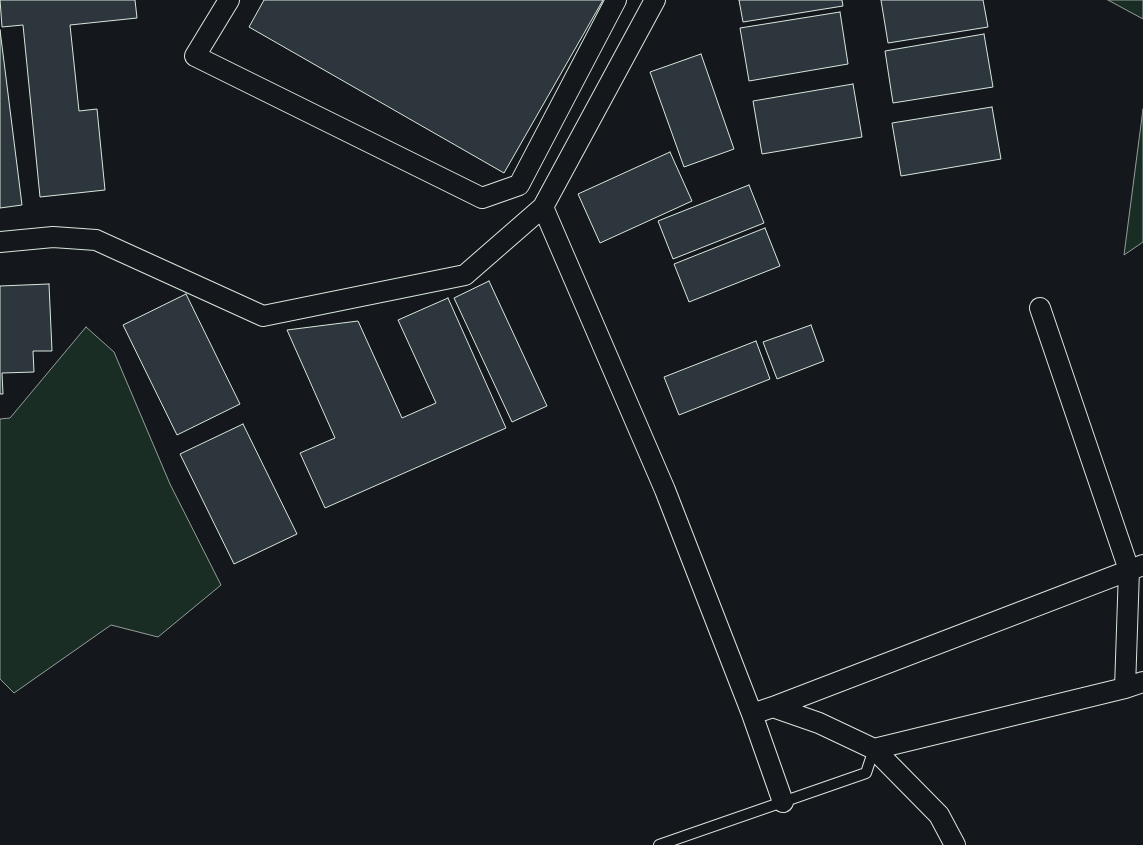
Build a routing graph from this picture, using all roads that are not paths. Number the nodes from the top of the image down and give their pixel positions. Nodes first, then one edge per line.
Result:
1 (229, 0) edge
2 (616, 0) edge
3 (656, 0) edge
4 (543, 207) junction
5 (0, 242) edge
6 (1040, 308) dead end
7 (1136, 567) edge
8 (1134, 685) edge
9 (773, 707) junction
10 (752, 714) junction
11 (874, 749) junction
12 (783, 802) junction
13 (659, 845) edge
14 (954, 845) edge

1 - 2 street
3 - 4 street
4 - 5 street
4 - 10 street
6 - 7 street
7 - 8 street
7 - 9 street
8 - 11 street
9 - 10 street
9 - 11 street
10 - 12 street
11 - 12 lane
11 - 14 street
12 - 13 lane

